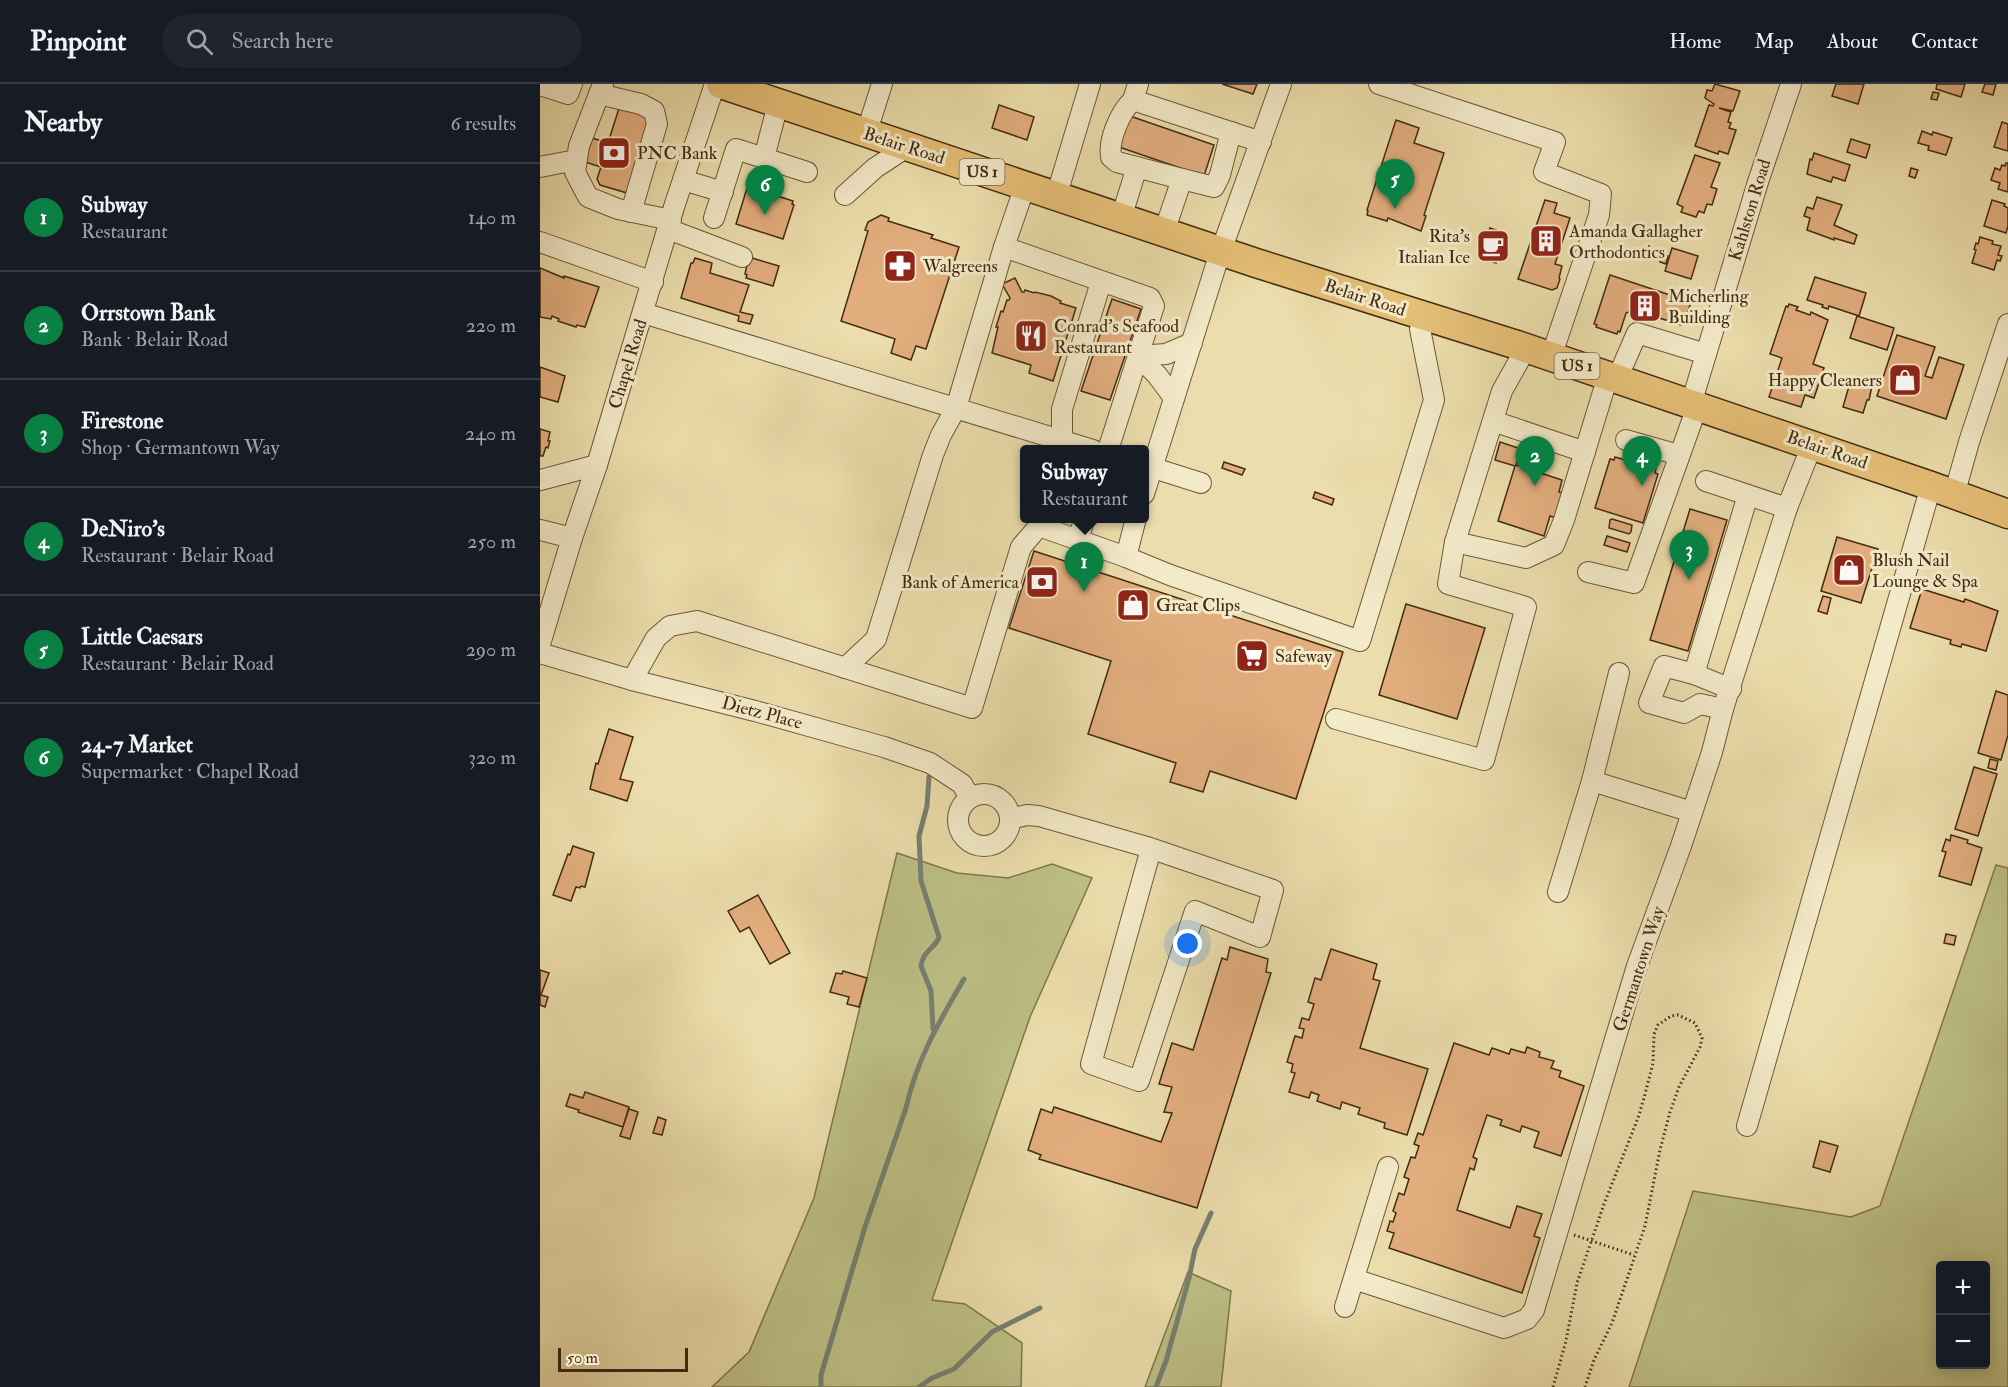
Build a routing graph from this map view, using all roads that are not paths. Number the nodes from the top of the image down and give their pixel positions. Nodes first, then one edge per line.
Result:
1 (572, 84) edge
2 (715, 84) edge
3 (722, 84) edge
4 (882, 84) edge
5 (1090, 84) edge
6 (1281, 84) edge
7 (1379, 84) edge
8 (1791, 84) edge
9 (540, 85) edge
10 (601, 89) edge
11 (1136, 92) edge
12 (778, 104) junction
13 (1231, 132) junction
14 (866, 134) junction
15 (1261, 142) junction
16 (907, 147) junction
17 (764, 158) junction
18 (576, 160) junction
19 (540, 167) edge
20 (1137, 167) junction
21 (807, 172) dead end
22 (1182, 178) junction
23 (683, 180) junction
24 (1025, 186) junction
25 (723, 192) junction
26 (845, 195) dead end
27 (1056, 197) junction
28 (631, 212) junction
29 (714, 218) dead end
30 (1121, 218) junction
31 (669, 225) junction
32 (1164, 232) junction
33 (540, 242) edge
34 (1004, 247) junction
35 (1222, 251) junction
36 (742, 257) dead end
37 (653, 282) junction
38 (1101, 282) junction
39 (643, 313) junction
40 (2008, 324) edge
41 (1420, 329) dead end
42 (1192, 344) junction
43 (1538, 352) junction
44 (1706, 354) junction
45 (1138, 356) junction
46 (1613, 378) junction
47 (1174, 398) junction
48 (1694, 405) junction
49 (956, 408) junction
50 (1493, 421) junction
51 (1626, 440) dead end
52 (1061, 445) edge
53 (1110, 445) edge
54 (1812, 445) junction
55 (1585, 452) junction
56 (1679, 455) junction
57 (1149, 463) edge
58 (597, 465) junction
59 (1149, 466) edge
60 (540, 480) edge
61 (1706, 481) dead end
62 (1200, 483) dead end
63 (1943, 490) junction
64 (1748, 495) junction
65 (1787, 508) junction
66 (2008, 514) edge
67 (1039, 523) edge
68 (1042, 523) edge
69 (1084, 523) edge
70 (1135, 523) edge
71 (540, 530) edge
72 (572, 538) junction
73 (1078, 539) junction
74 (1455, 542) junction
75 (1126, 557) junction
76 (1588, 572) dead end
77 (540, 644) edge
78 (540, 653) edge
79 (845, 668) junction
80 (1619, 673) dead end
81 (1694, 674) junction
82 (632, 680) junction
83 (1731, 689) junction
84 (1723, 709) junction
85 (1336, 719) dead end
86 (1592, 781) junction
87 (970, 798) junction
88 (1692, 812) junction
89 (1010, 819) junction
90 (1151, 849) junction
91 (1558, 892) dead end
92 (1747, 1126) dead end
93 (1388, 1167) dead end
94 (1354, 1279) junction
95 (1345, 1307) dead end

1 - 9 street
2 - 23 street, Chapel Road
3 - 12 highway, Belair Road / US 1
4 - 14 street
5 - 27 street
6 - 15 street
7 - 43 street
8 - 44 street, Kahlston Road
10 - 18 street
10 - 28 street
11 - 13 street
11 - 20 street
12 - 14 highway, Belair Road / US 1
12 - 17 street
13 - 15 street
13 - 22 street
14 - 16 highway, Belair Road / US 1
15 - 35 street
16 - 24 highway, Belair Road / US 1
16 - 26 street
17 - 21 street
17 - 25 street
18 - 19 street
18 - 28 street
20 - 22 street
20 - 30 street
22 - 32 street
23 - 25 street
23 - 31 street, Chapel Road
24 - 27 highway, Belair Road / US 1
24 - 34 street
25 - 29 street
27 - 30 highway, Belair Road / US 1
28 - 31 street
30 - 32 highway, Belair Road / US 1
31 - 36 street
31 - 37 street, Chapel Road
32 - 35 highway, Belair Road / US 1
33 - 37 street
34 - 38 street
34 - 49 street
35 - 42 street
35 - 43 highway, Belair Road / US 1
37 - 39 street, Chapel Road
38 - 45 street
38 - 52 street
39 - 49 street
39 - 58 street, Chapel Road
40 - 63 street
41 - 75 street
42 - 45 street
42 - 47 street
43 - 46 highway, Belair Road / US 1
43 - 50 street
44 - 46 street
44 - 48 street, Kahlston Road
45 - 47 street
45 - 53 street
46 - 48 highway, Belair Road / US 1
46 - 55 street
47 - 57 street
48 - 54 highway, Belair Road / US 1
48 - 56 street, Kahlston Road
49 - 52 street
49 - 79 street
50 - 55 street
50 - 74 street
51 - 56 street
54 - 63 highway, Belair Road / US 1
54 - 65 street, Germantown Way
55 - 74 street
56 - 76 street, Kahlston Road
58 - 60 street
58 - 72 street, Chapel Road
59 - 62 street
61 - 64 street
63 - 66 highway, Belair Road / US 1
63 - 92 street
64 - 65 street
64 - 81 street
65 - 83 street, Germantown Way
67 - 79 street
68 - 73 street
69 - 73 street
70 - 75 street
71 - 72 street
72 - 77 street, Chapel Road
73 - 75 street
74 - 85 street
78 - 82 street, Dietz Place
79 - 82 street
80 - 86 street
81 - 83 street
81 - 84 street
82 - 87 street, Dietz Place
83 - 84 street, Germantown Way
84 - 88 street, Germantown Way
86 - 88 street
86 - 91 street
87 - 89 street
87 - 89 street
88 - 94 street, Germantown Way
89 - 90 street
90 - 90 street
93 - 94 street
94 - 95 street

